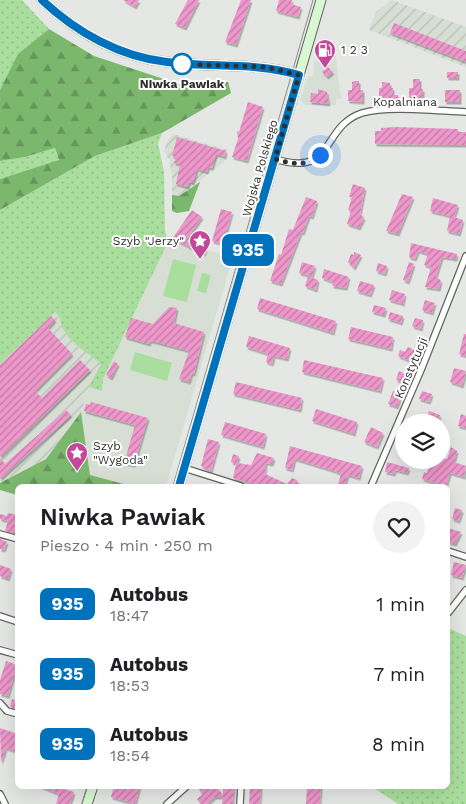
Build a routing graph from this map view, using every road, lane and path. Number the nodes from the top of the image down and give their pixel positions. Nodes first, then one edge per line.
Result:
1 (42, 0) edge
2 (321, 0) edge
3 (299, 75) junction
4 (466, 112) edge
5 (275, 159) junction
6 (466, 256) edge
7 (184, 468) junction
8 (180, 484) edge
9 (235, 484) edge
10 (372, 484) edge
11 (0, 534) edge
12 (15, 538) edge
13 (450, 552) edge
14 (466, 556) edge
15 (466, 590) edge
16 (450, 610) edge
17 (0, 616) edge
18 (15, 621) edge
19 (0, 650) edge
20 (15, 654) edge
21 (0, 703) edge
22 (15, 713) edge
23 (91, 789) edge
24 (184, 789) edge
25 (241, 789) edge
26 (0, 794) edge
27 (5, 804) edge
28 (87, 804) edge
29 (167, 804) edge
30 (240, 804) edge

1 - 3 main road
2 - 3 main road, Wojska Polskiego
3 - 5 main road, Wojska Polskiego
4 - 5 street, Kopalniana
5 - 7 main road, Wojska Polskiego
6 - 10 street, Konstytucji
7 - 8 main road, Wojska Polskiego
7 - 9 street
11 - 12 street
13 - 14 street
15 - 16 street
17 - 18 street
19 - 20 street
21 - 22 street
23 - 28 main road
24 - 29 street
25 - 30 street
26 - 27 street

